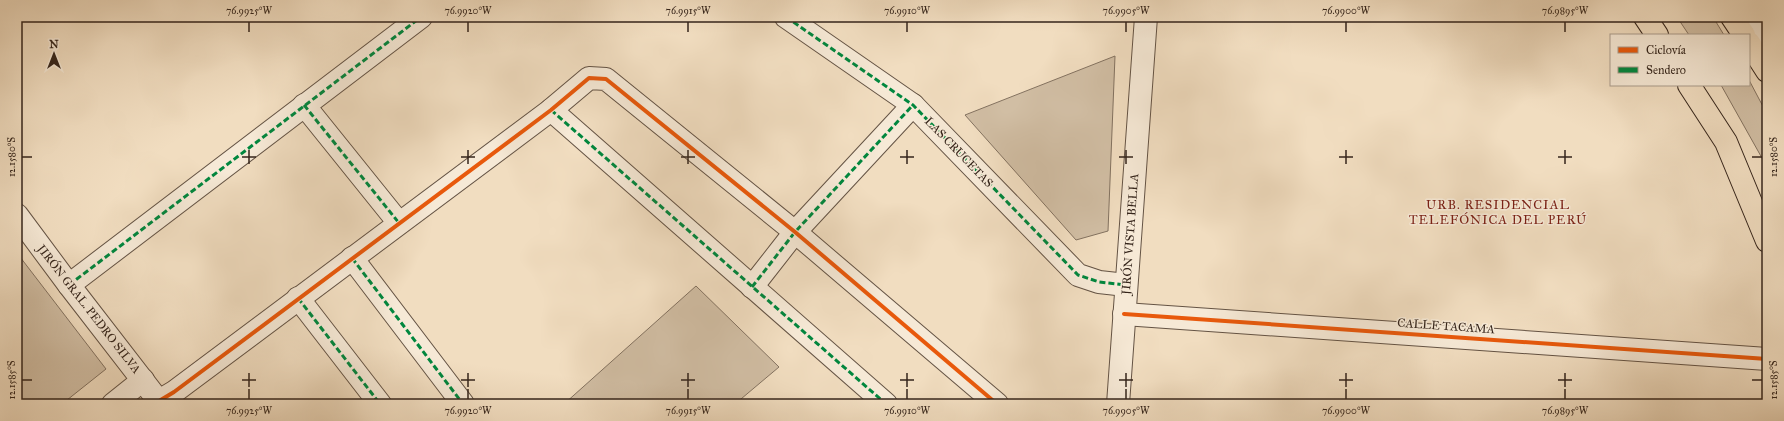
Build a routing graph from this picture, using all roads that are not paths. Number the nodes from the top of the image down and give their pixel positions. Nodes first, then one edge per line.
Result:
1 (421, 17) edge
2 (786, 17) edge
3 (1146, 17) edge
4 (1645, 17) edge
5 (1732, 17) edge
6 (1756, 17) edge
7 (1656, 34) edge
8 (1743, 34) edge
9 (1750, 39) edge
10 (1750, 43) edge
11 (1750, 44) edge
12 (1767, 50) edge
13 (1767, 70) edge
14 (1690, 86) edge
15 (304, 105) junction
16 (913, 105) junction
17 (551, 110) junction
18 (17, 214) edge
19 (399, 223) junction
20 (795, 232) junction
21 (1767, 241) edge
22 (352, 258) junction
23 (69, 285) junction
24 (1126, 285) junction
25 (752, 286) junction
26 (298, 298) junction
27 (1124, 314) junction
28 (1767, 359) edge
29 (143, 380) junction
30 (160, 403) edge
31 (114, 404) edge
32 (380, 404) edge
33 (463, 404) edge
34 (886, 404) edge
35 (997, 404) edge
36 (1118, 404) edge

1 - 15 street
2 - 16 street, LAS CRUCETAS
3 - 24 street, JIRÓN VISTA BELLA
4 - 7 main road
5 - 8 main road
6 - 9 street
10 - 12 street
11 - 13 main road
14 - 21 main road
15 - 19 street
15 - 23 street
16 - 20 street
16 - 24 street, LAS CRUCETAS
17 - 19 street
17 - 20 street
17 - 25 street
18 - 23 street, JIRÓN GRAL. PEDRO SILVA
19 - 22 street
20 - 25 street
20 - 35 street
22 - 26 street
22 - 33 street
23 - 29 street, JIRÓN GRAL. PEDRO SILVA
24 - 27 street, JIRÓN VISTA BELLA
25 - 34 street
26 - 30 street
26 - 32 street
27 - 28 street, CALLE TACAMA
27 - 36 street, JIRÓN VISTA BELLA
29 - 30 street, JIRÓN GRAL. PEDRO SILVA
29 - 31 street

